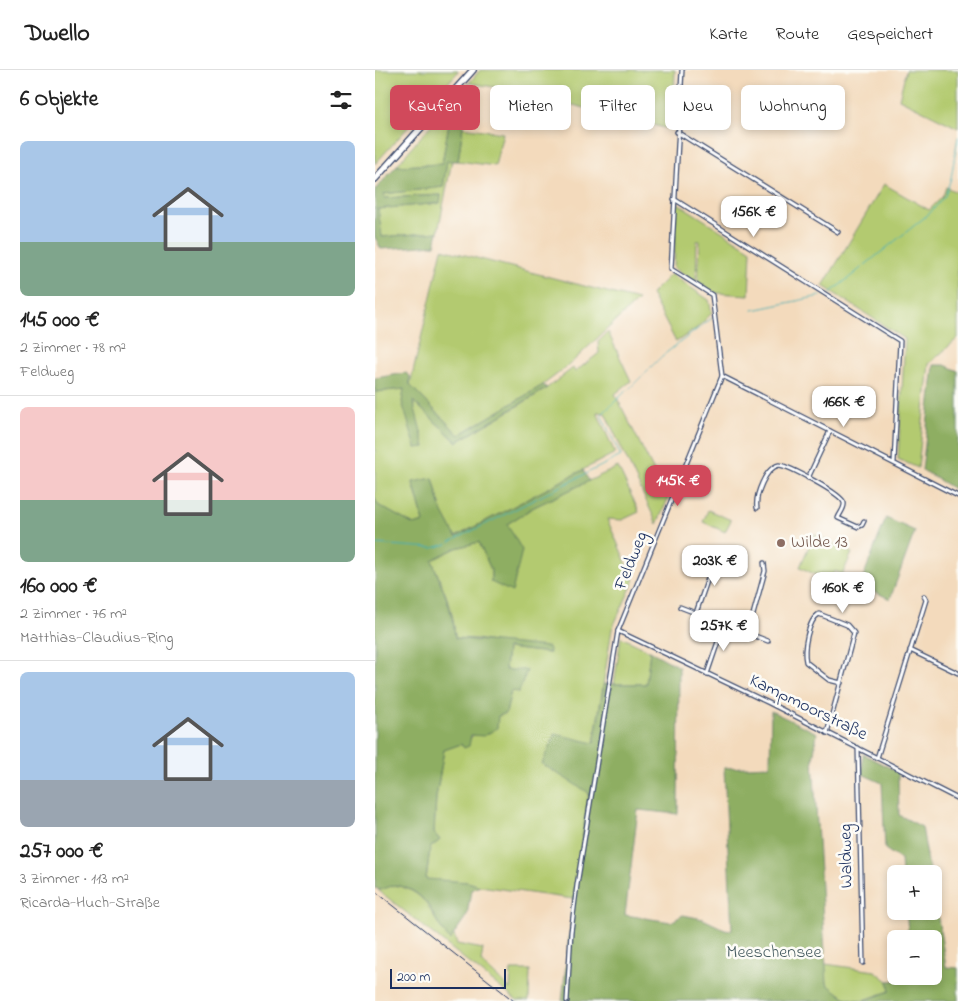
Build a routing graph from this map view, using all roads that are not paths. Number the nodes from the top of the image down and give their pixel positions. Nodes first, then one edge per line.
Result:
1 (682, 70) edge
2 (471, 72) edge
3 (677, 132) junction
4 (376, 179) edge
5 (674, 198) junction
6 (838, 232) dead end
7 (722, 376) junction
8 (830, 431) junction
9 (894, 462) junction
10 (808, 478) junction
11 (958, 496) edge
12 (757, 508) dead end
13 (864, 521) dead end
14 (716, 555) dead end
15 (764, 563) dead end
16 (924, 596) dead end
17 (680, 607) dead end
18 (696, 613) junction
19 (724, 624) junction
20 (618, 631) junction
21 (748, 633) junction
22 (768, 641) dead end
23 (910, 650) junction
24 (707, 674) junction
25 (958, 674) edge
26 (841, 683) junction
27 (827, 733) junction
28 (858, 748) junction
29 (877, 758) junction
30 (958, 799) edge
31 (863, 963) dead end
32 (567, 1001) edge

1 - 3 street, Feldweg
2 - 4 main road
3 - 5 street, Feldweg
3 - 6 street
5 - 7 street, Feldweg
5 - 9 street
7 - 8 street
7 - 20 street, Feldweg
8 - 9 street
8 - 10 street
9 - 11 street
10 - 12 street
10 - 13 street
14 - 18 street
15 - 21 street
16 - 23 street
17 - 18 street
18 - 19 street
19 - 21 street
19 - 24 street
20 - 24 street, Kampmoorstraße
20 - 32 street, Feldweg
21 - 22 street
23 - 25 street
23 - 29 street
24 - 27 street, Kampmoorstraße
26 - 26 street
26 - 27 street
27 - 28 street, Kampmoorstraße
28 - 29 street, Kampmoorstraße
28 - 31 street, Waldweg
29 - 30 street, Kampmoorstraße

